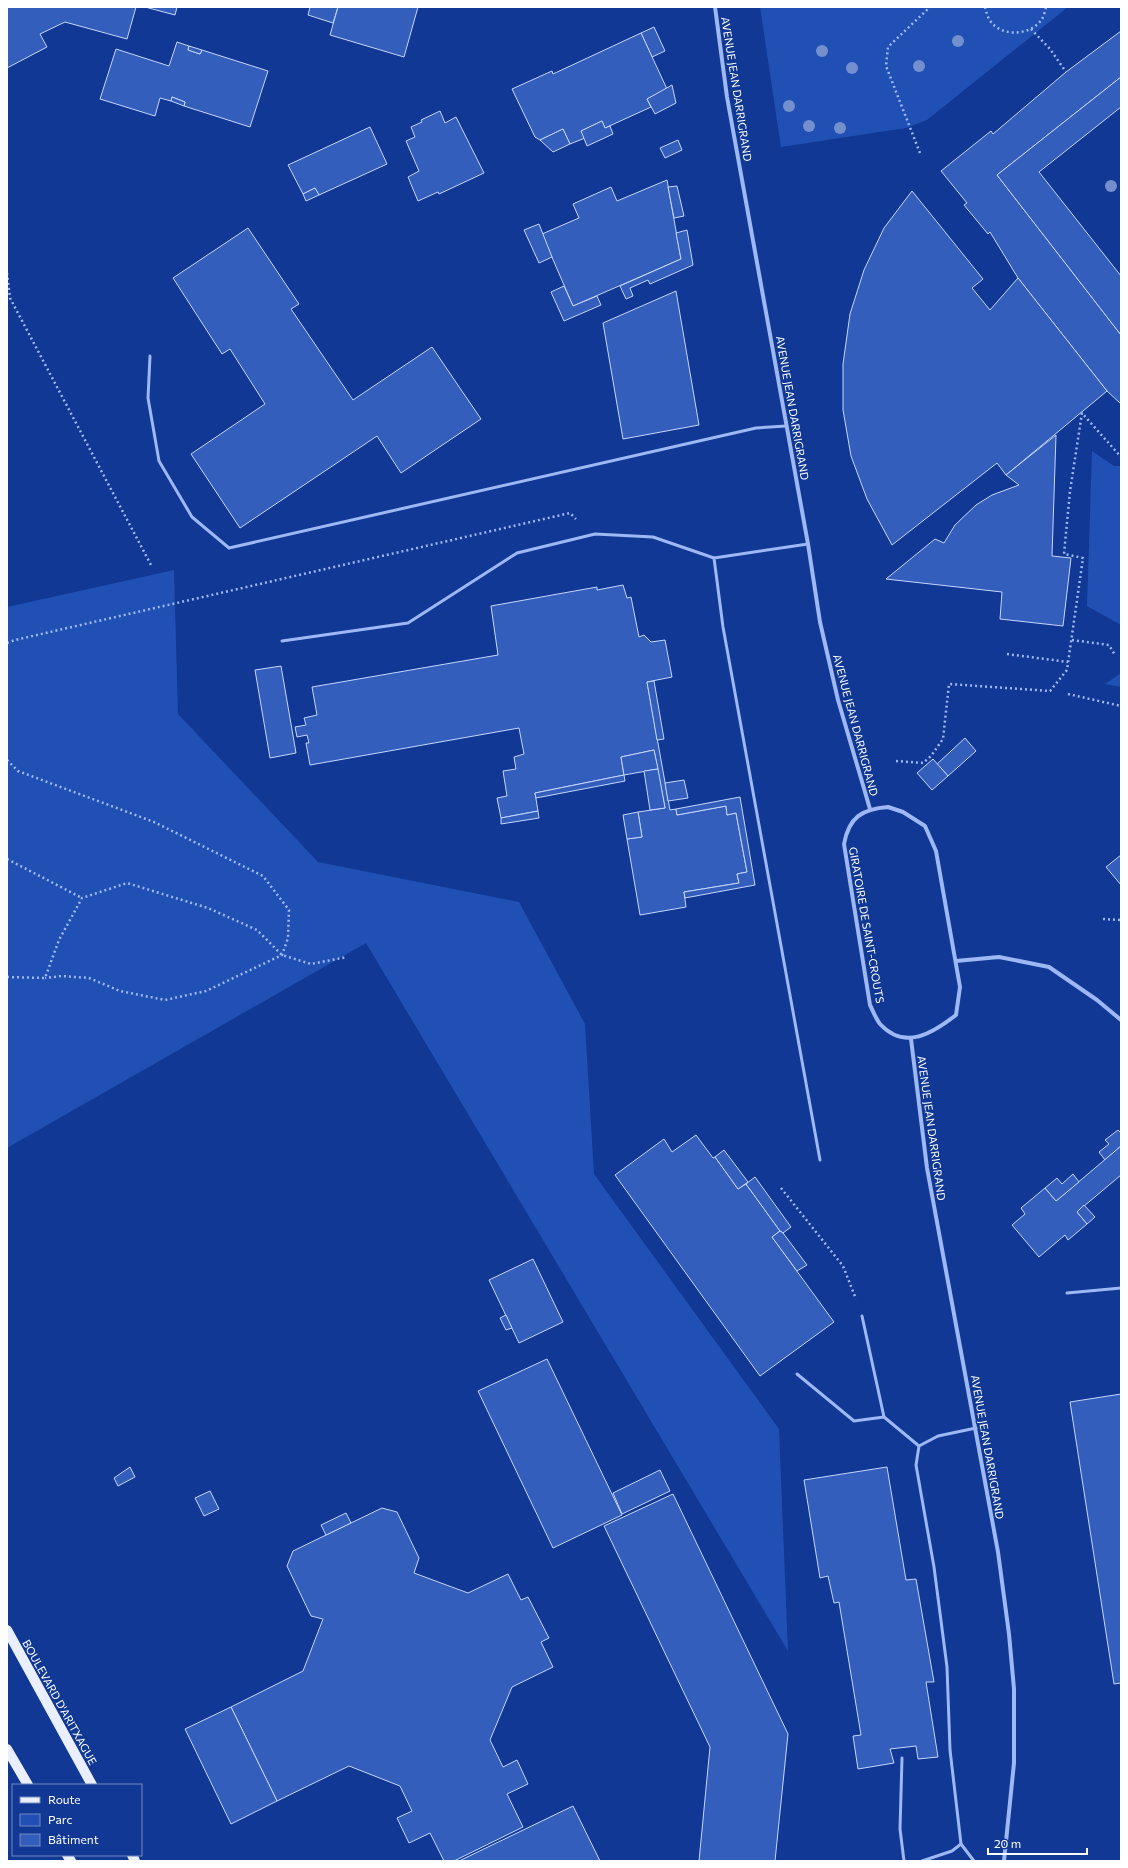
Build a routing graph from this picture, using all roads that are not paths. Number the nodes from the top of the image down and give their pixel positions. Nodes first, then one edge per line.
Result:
1 (715, 7) edge
2 (150, 356) dead end
3 (786, 426) junction
4 (808, 544) junction
5 (714, 558) junction
6 (282, 641) dead end
7 (870, 808) junction
8 (956, 961) junction
9 (1121, 1020) edge
10 (911, 1039) junction
11 (820, 1160) dead end
12 (1121, 1288) edge
13 (1067, 1294) dead end
14 (862, 1316) road end
15 (797, 1374) dead end
16 (884, 1417) junction
17 (976, 1428) junction
18 (920, 1446) junction
19 (7, 1630) edge
20 (7, 1748) edge
21 (902, 1758) dead end
22 (27, 1784) edge
23 (91, 1784) edge
24 (961, 1844) junction
25 (904, 1861) edge
26 (922, 1861) edge
27 (974, 1861) edge
28 (1004, 1861) edge

1 - 3 street, AVENUE JEAN DARRIGRAND
2 - 3 lane
3 - 4 street, AVENUE JEAN DARRIGRAND
4 - 5 lane
4 - 7 street, AVENUE JEAN DARRIGRAND
5 - 6 lane
5 - 11 lane
7 - 8 street
7 - 10 street, GIRATOIRE DE SAINT-CROUTS
8 - 9 street
8 - 10 street
10 - 17 street, AVENUE JEAN DARRIGRAND
12 - 13 lane
14 - 16 lane
15 - 16 lane
16 - 18 lane
17 - 18 lane
17 - 28 street, AVENUE JEAN DARRIGRAND
18 - 24 lane
19 - 23 main road, BOULEVARD D'ARITXAGUE
20 - 22 main road
21 - 25 lane
24 - 26 lane
24 - 27 lane

